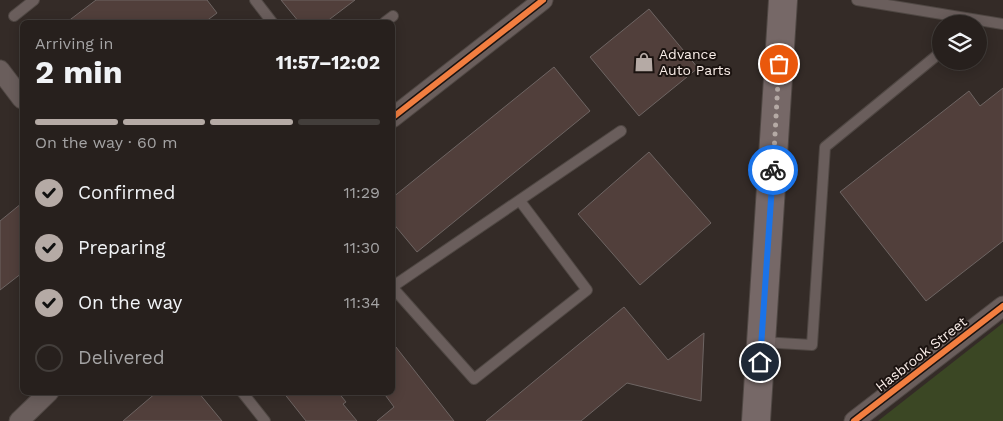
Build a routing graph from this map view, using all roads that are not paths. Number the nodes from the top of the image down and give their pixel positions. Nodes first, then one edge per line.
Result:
1 (34, 0) edge
2 (255, 0) edge
3 (543, 0) edge
4 (783, 0) edge
5 (857, 0) edge
6 (939, 15) edge
7 (14, 16) dead end
8 (270, 20) edge
9 (987, 23) edge
10 (1003, 24) edge
11 (932, 59) edge
12 (0, 70) edge
13 (20, 96) edge
14 (395, 116) edge
15 (621, 131) dead end
16 (520, 201) junction
17 (395, 287) edge
18 (395, 290) edge
19 (1003, 306) edge
20 (762, 342) junction
21 (46, 395) edge
22 (244, 395) edge
23 (19, 421) edge
24 (265, 421) edge
25 (756, 421) edge
26 (854, 421) edge

1 - 7 lane
2 - 8 lane
3 - 14 street
4 - 20 main road
5 - 6 lane
9 - 10 lane
11 - 20 lane
12 - 13 street
15 - 16 lane
16 - 17 lane
16 - 18 lane
19 - 26 street, Hasbrook Street
20 - 25 main road
21 - 23 street
22 - 24 lane

